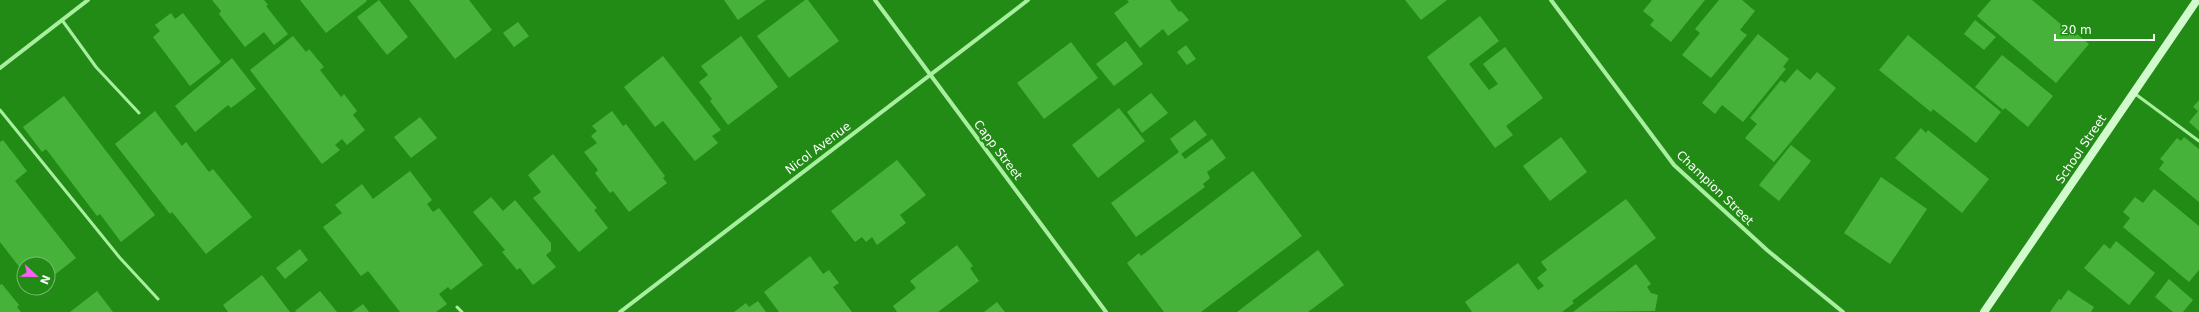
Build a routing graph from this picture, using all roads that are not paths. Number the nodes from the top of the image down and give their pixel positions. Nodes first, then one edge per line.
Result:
1 (88, 0) edge
2 (875, 0) edge
3 (1028, 0) edge
4 (1550, 0) edge
5 (2197, 0) edge
6 (62, 20) junction
7 (0, 68) edge
8 (929, 75) junction
9 (2134, 93) junction
10 (0, 110) edge
11 (138, 113) dead end
12 (2199, 142) edge
13 (158, 300) dead end
14 (457, 307) dead end
15 (462, 312) edge
16 (620, 312) edge
17 (1106, 312) edge
18 (1843, 312) edge
19 (1984, 312) edge

1 - 6 street
2 - 8 street, Capp Street
3 - 8 street, Nicol Avenue
4 - 18 street, Champion Street
5 - 9 street, School Street
6 - 7 street
6 - 11 lane
8 - 16 street, Nicol Avenue
8 - 17 street, Capp Street
9 - 12 lane
9 - 19 street, School Street
10 - 13 lane
14 - 15 lane

